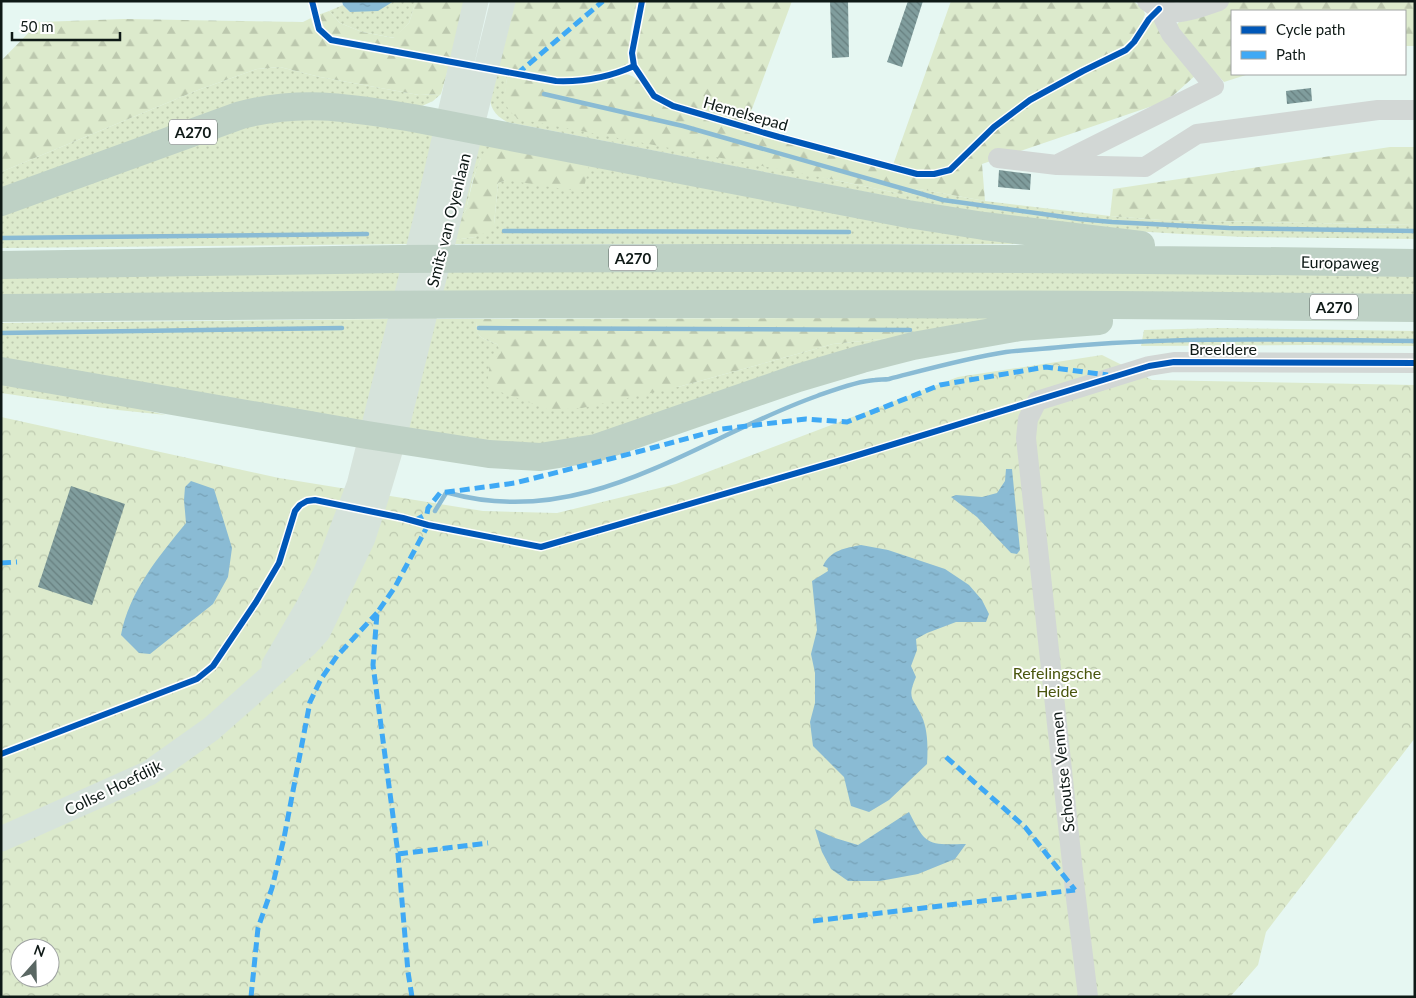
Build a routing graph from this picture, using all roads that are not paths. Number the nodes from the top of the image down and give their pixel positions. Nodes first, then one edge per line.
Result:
1 (476, 1) edge
2 (503, 1) edge
3 (1219, 1) edge
4 (1153, 5) edge
5 (1415, 110) edge
6 (459, 128) junction
7 (998, 158) dead end
8 (1057, 165) junction
9 (1, 202) edge
10 (1264, 261) junction
11 (1415, 263) edge
12 (1, 265) edge
13 (1234, 305) junction
14 (1, 308) edge
15 (1415, 308) edge
16 (1415, 363) edge
17 (1, 371) edge
18 (1037, 401) joint
19 (383, 437) junction
20 (1, 839) edge
21 (1088, 997) edge

1 - 6 main road, Smits van Oyenlaan
2 - 6 main road, Smits van Oyenlaan
3 - 4 street
4 - 8 street
5 - 8 street
6 - 9 highway, A270
6 - 10 highway, A270
6 - 19 main road, Smits van Oyenlaan
7 - 8 street
10 - 11 highway, Europaweg / A270
10 - 12 highway, A270
13 - 14 highway, A270
13 - 15 highway, A270
13 - 19 highway, A270
16 - 18 street, Breeldere
17 - 19 highway, A270
18 - 21 street, Schoutse Vennen
19 - 20 main road, Collse Hoefdijk

